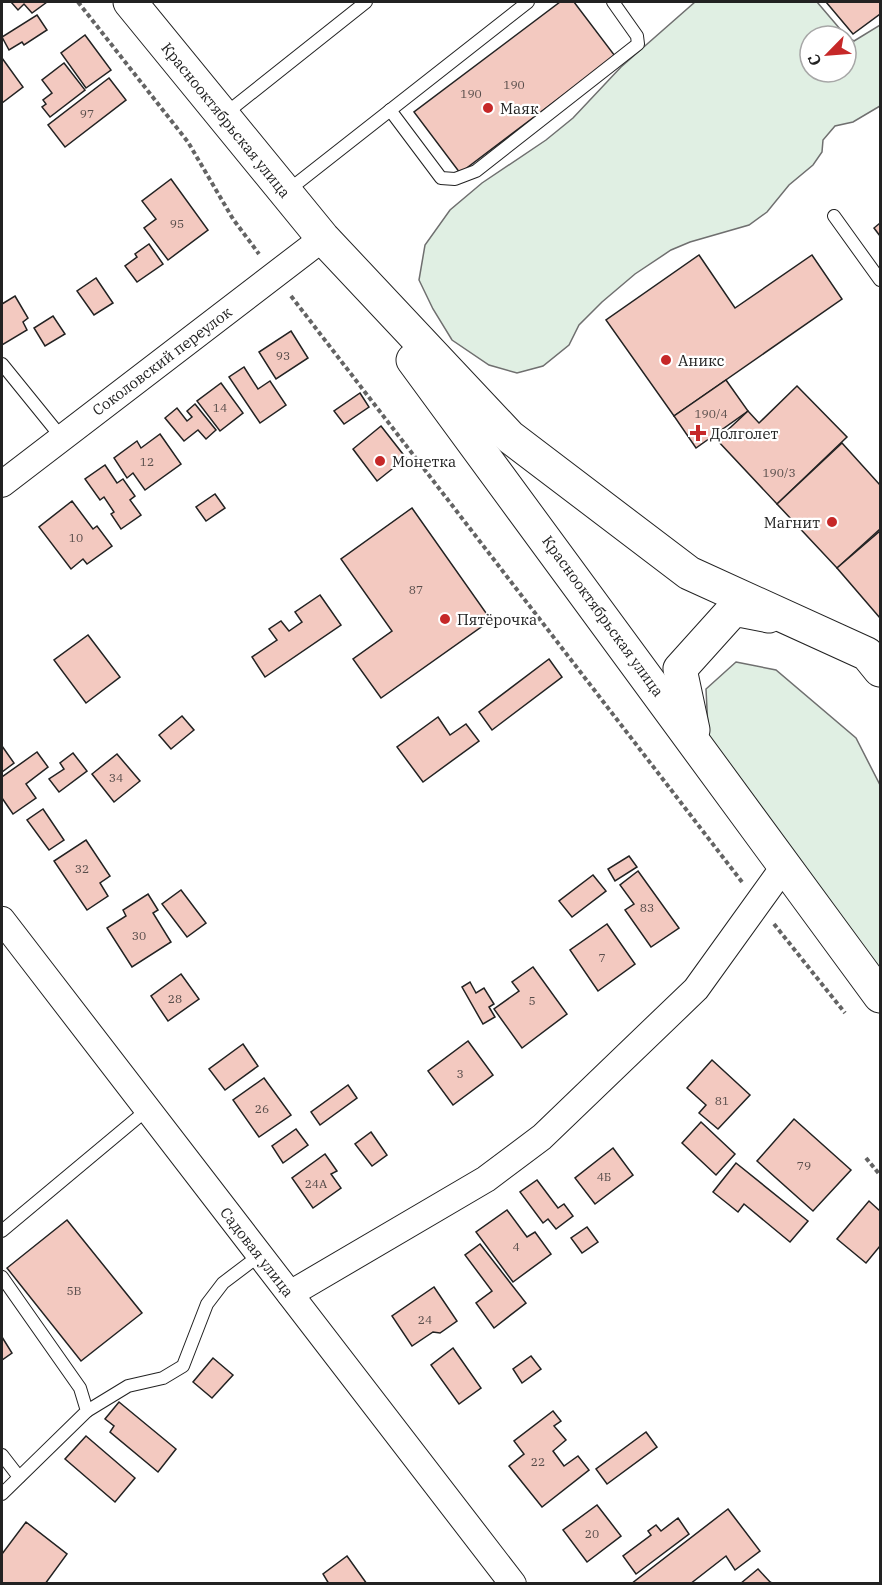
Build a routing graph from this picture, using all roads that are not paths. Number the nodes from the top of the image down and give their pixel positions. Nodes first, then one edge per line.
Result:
1 (130, 2) edge
2 (366, 2) edge
3 (528, 2) edge
4 (613, 2) edge
5 (390, 110) junction
6 (224, 115) junction
7 (285, 193) junction
8 (834, 216) dead end
9 (323, 238) junction
10 (880, 280) edge
11 (2, 364) edge
12 (62, 438) junction
13 (2, 484) edge
14 (794, 621) junction
15 (880, 670) edge
16 (695, 741) junction
17 (786, 864) junction
18 (2, 920) edge
19 (876, 986) edge
20 (148, 1109) junction
21 (2, 1231) edge
22 (260, 1255) junction
23 (2, 1277) edge
24 (290, 1294) junction
25 (87, 1411) junction
26 (2, 1455) edge
27 (19, 1477) junction
28 (2, 1494) edge
29 (513, 1584) edge

1 - 6 main road, Краснооктябрьская улица
2 - 6 lane
3 - 5 lane
4 - 5 lane
5 - 7 lane
6 - 7 main road, Краснооктябрьская улица
7 - 9 main road, Краснооктябрьская улица
8 - 10 lane
9 - 12 street, Соколовский переулок
9 - 14 main road, Краснооктябрьская улица
9 - 16 main road, Краснооктябрьская улица
11 - 12 lane
12 - 13 street, Соколовский переулок
14 - 15 main road, Краснооктябрьская улица
14 - 16 main road
16 - 17 main road, Краснооктябрьская улица
17 - 19 main road, Краснооктябрьская улица
17 - 24 street
18 - 20 street, Садовая улица
20 - 21 lane
20 - 22 street, Садовая улица
22 - 24 street, Садовая улица
22 - 25 lane
23 - 25 lane
24 - 29 street, Садовая улица
25 - 27 lane
26 - 27 lane
27 - 28 lane

